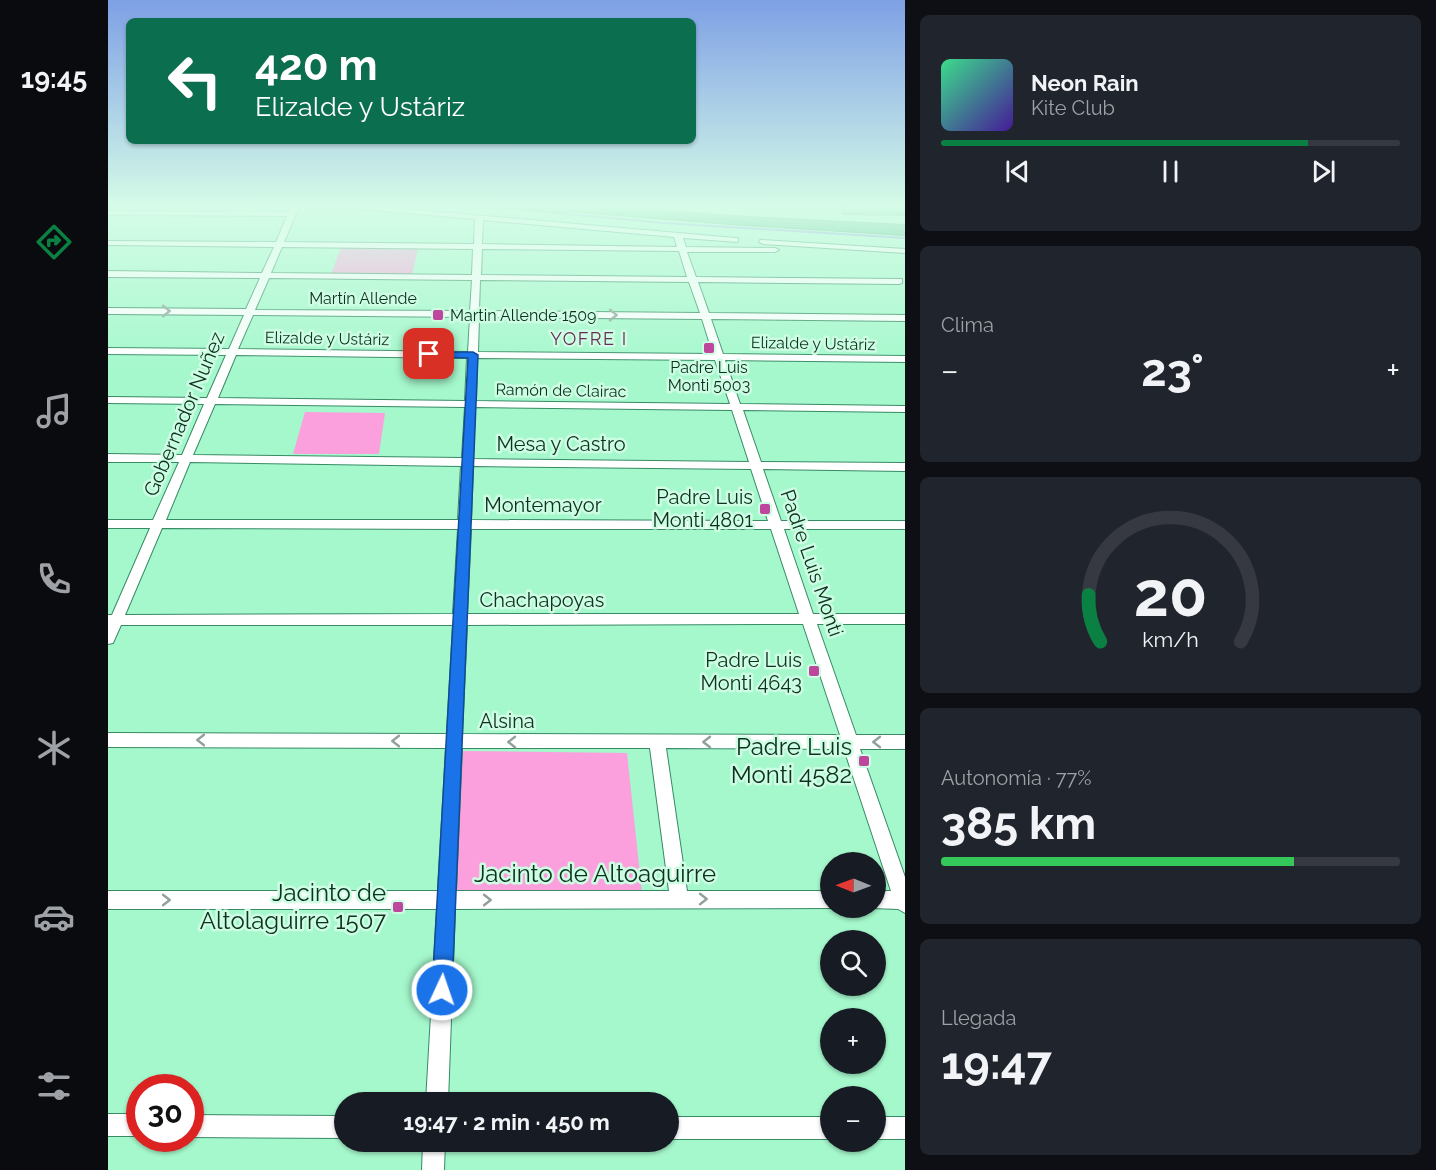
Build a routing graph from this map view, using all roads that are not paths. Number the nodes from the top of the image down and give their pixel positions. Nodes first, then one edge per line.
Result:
1 (272, 260) edge
2 (477, 260) edge
3 (686, 260) edge
4 (108, 274) edge
5 (264, 276) junction
6 (477, 278) junction
7 (693, 280) junction
8 (899, 281) dead end
9 (108, 311) edge
10 (249, 312) junction
11 (475, 314) junction
12 (704, 316) junction
13 (905, 318) edge
14 (108, 351) edge
15 (231, 352) junction
16 (473, 355) junction
17 (718, 357) junction
18 (905, 360) edge
19 (108, 400) edge
20 (210, 401) junction
21 (471, 404) junction
22 (736, 407) junction
23 (905, 409) edge
24 (108, 458) edge
25 (185, 459) junction
26 (467, 463) junction
27 (755, 465) junction
28 (905, 467) edge
29 (108, 524) edge
30 (158, 524) junction
31 (464, 524) junction
32 (776, 524) junction
33 (905, 525) edge
34 (808, 619) junction
35 (905, 619) edge
36 (112, 620) edge
37 (460, 620) junction
38 (108, 639) edge
39 (108, 740) edge
40 (454, 742) junction
41 (657, 742) junction
42 (850, 742) junction
43 (905, 742) edge
44 (679, 899) junction
45 (108, 900) edge
46 (447, 900) junction
47 (820, 900) edge
48 (886, 901) edge
49 (904, 902) edge
50 (437, 1092) edge
51 (108, 1125) edge
52 (126, 1125) edge
53 (204, 1126) edge
54 (334, 1127) edge
55 (679, 1128) edge
56 (820, 1128) edge
57 (886, 1128) edge
58 (905, 1128) edge
59 (434, 1152) edge
60 (433, 1170) edge

1 - 5 street, Gobernador Nuñez
2 - 6 street
3 - 7 street, Padre Luis Monti
4 - 5 street
5 - 6 street
5 - 10 street, Gobernador Nuñez
6 - 7 street
6 - 11 street
7 - 8 street
7 - 12 street, Padre Luis Monti
9 -> 10 street, Martín Allende
10 - 11 street, Martín Allende
10 - 15 street, Gobernador Nuñez
11 -> 12 street, Martín Allende
11 - 16 street
12 - 13 street, Martín Allende
12 - 17 street, Padre Luis Monti
14 - 15 street, Elizalde y Ustáriz
15 - 16 street, Elizalde y Ustáriz
15 - 20 street, Gobernador Nuñez
16 - 17 street, Elizalde y Ustáriz
16 - 21 street
17 - 18 street, Elizalde y Ustáriz
17 - 22 street, Padre Luis Monti
19 - 20 street, Ramón de Clairac
20 - 21 street, Ramón de Clairac
20 - 25 street, Gobernador Nuñez
21 - 22 street, Ramón de Clairac
21 - 26 street
22 - 23 street, Ramón de Clairac
22 - 27 street, Padre Luis Monti
24 - 25 street, Mesa y Castro
25 - 26 street, Mesa y Castro
25 - 30 street, Gobernador Nuñez
26 - 27 street, Mesa y Castro
26 - 31 street
27 - 28 street, Mesa y Castro
27 - 32 street, Padre Luis Monti
29 - 30 street, Montemayor
30 - 31 street, Montemayor
30 - 36 street, Gobernador Nuñez
31 - 32 street, Montemayor
31 - 37 street
32 - 33 street, Montemayor
32 - 34 street, Padre Luis Monti
34 - 35 street, Chachapoyas
34 - 37 street, Chachapoyas
34 - 42 street, Padre Luis Monti
36 - 37 street, Chachapoyas
36 - 38 street, Gobernador Nuñez
37 - 40 street
40 -> 39 street, Alsina
41 -> 40 street, Alsina
40 - 46 street
42 -> 41 street, Alsina
41 - 44 street
43 -> 42 street, Alsina
42 - 49 street, Padre Luis Monti
46 -> 44 street, Jacinto de Altoaguirre
44 -> 47 street, Jacinto de Altoaguirre
45 -> 46 street, Jacinto de Altoaguirre
46 - 50 street
48 - 49 street
51 - 52 street
53 - 54 street
55 - 56 street
57 - 58 street
59 - 60 street

